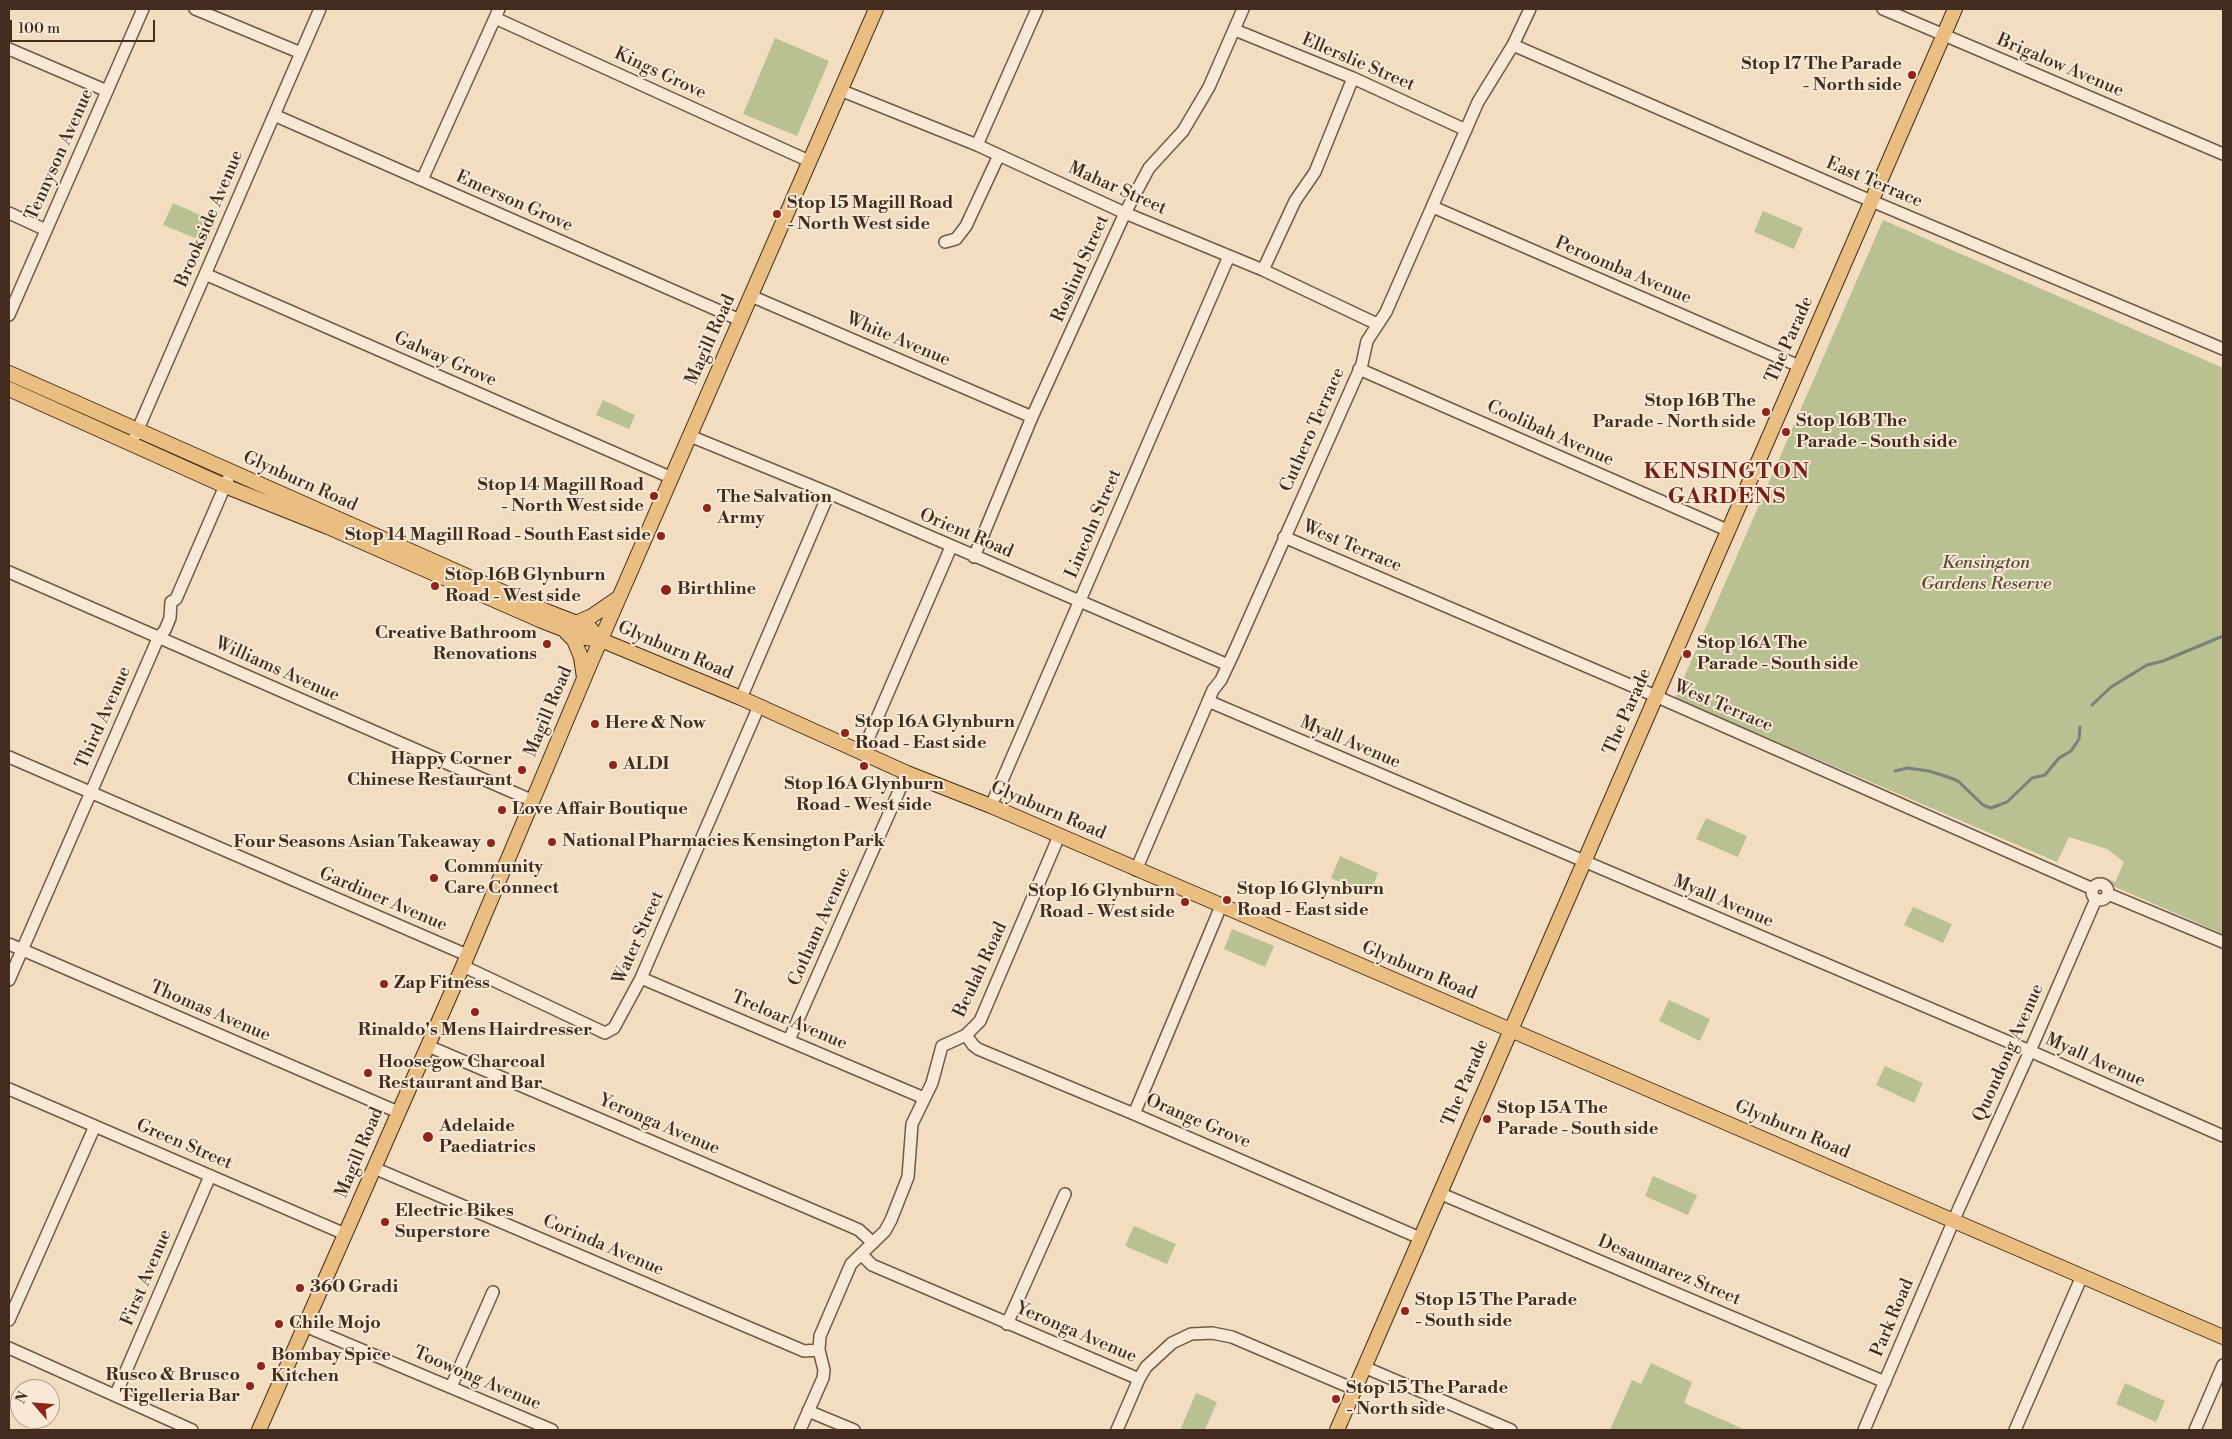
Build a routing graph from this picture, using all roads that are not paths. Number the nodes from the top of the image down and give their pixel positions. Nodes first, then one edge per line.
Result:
1 (143, 9) edge
2 (196, 9) edge
3 (320, 9) edge
4 (876, 9) edge
5 (1037, 9) edge
6 (1243, 9) edge
7 (1530, 9) edge
8 (1883, 9) edge
9 (1955, 9) edge
10 (497, 13) edge
11 (1234, 30) junction
12 (1944, 35) junction
13 (1513, 46) junction
14 (9, 49) edge
15 (300, 53) junction
16 (1353, 78) junction
17 (840, 90) junction
18 (107, 91) junction
19 (274, 115) junction
20 (1466, 130) junction
21 (977, 145) junction
22 (2223, 154) edge
23 (999, 155) junction
24 (809, 162) junction
25 (422, 180) junction
26 (1871, 201) junction
27 (1433, 207) junction
28 (9, 213) edge
29 (1125, 213) junction
30 (46, 230) junction
31 (945, 242) dead end
32 (1229, 256) junction
33 (1263, 270) junction
34 (205, 274) junction
35 (751, 296) junction
36 (9, 315) edge
37 (740, 320) junction
38 (1378, 324) junction
39 (2223, 349) edge
40 (1799, 366) junction
41 (1359, 369) junction
42 (9, 373) edge
43 (9, 389) edge
44 (1032, 417) junction
45 (138, 429) junction
46 (690, 436) junction
47 (132, 444) junction
48 (231, 472) junction
49 (672, 478) junction
50 (225, 486) junction
51 (828, 493) junction
52 (1727, 530) junction
53 (1284, 537) junction
54 (951, 546) junction
55 (387, 547) junction
56 (974, 557) junction
57 (9, 572) edge
58 (619, 597) junction
59 (1080, 601) junction
60 (570, 626) junction
61 (158, 638) junction
62 (601, 640) junction
63 (1228, 665) junction
64 (584, 679) junction
65 (1655, 696) junction
66 (740, 698) junction
67 (1208, 701) junction
68 (759, 706) junction
69 (862, 753) junction
70 (9, 757) edge
71 (907, 772) junction
72 (90, 792) junction
73 (532, 800) junction
74 (990, 806) junction
75 (1059, 836) junction
76 (1583, 862) junction
77 (1136, 870) junction
78 (2094, 894) junction
79 (1221, 906) junction
80 (2223, 942) edge
81 (9, 944) edge
82 (21, 949) junction
83 (465, 961) junction
84 (641, 978) junction
85 (9, 980) edge
86 (1510, 1030) junction
87 (966, 1036) junction
88 (789, 1040) junction
89 (428, 1046) junction
90 (2030, 1052) junction
91 (9, 1089) edge
92 (924, 1098) junction
93 (398, 1112) junction
94 (1134, 1114) junction
95 (95, 1126) junction
96 (2223, 1136) edge
97 (374, 1168) junction
98 (210, 1176) junction
99 (1439, 1193) junction
100 (1065, 1194) dead end
101 (1954, 1220) junction
102 (345, 1234) junction
103 (1420, 1238) junction
104 (873, 1243) junction
105 (861, 1254) junction
106 (2082, 1276) junction
107 (493, 1292) dead end
108 (9, 1320) edge
109 (1007, 1324) junction
110 (306, 1326) junction
111 (2223, 1337) edge
112 (9, 1348) edge
113 (819, 1350) junction
114 (2223, 1365) edge
115 (1364, 1367) junction
116 (1139, 1378) junction
117 (1885, 1382) junction
118 (451, 1388) junction
119 (1354, 1389) junction
120 (116, 1394) junction
121 (808, 1411) junction
122 (192, 1430) edge
123 (259, 1430) edge
124 (552, 1430) edge
125 (800, 1430) edge
126 (854, 1430) edge
127 (1117, 1430) edge
128 (1337, 1430) edge
129 (1511, 1430) edge
130 (1864, 1430) edge
131 (2015, 1430) edge
132 (2195, 1430) edge

1 - 18 street, Tennyson Avenue
2 - 15 street
3 - 15 street, Brookside Avenue
4 - 17 main road, Magill Road
5 - 21 street
6 - 11 street, Roslind Street
7 - 13 street, Cuthero Terrace
8 - 12 street, Brigalow Avenue
9 - 12 main road, The Parade
10 - 24 street, Kings Grove
10 - 25 street
11 - 16 street, Ellerslie Street
11 - 29 street, Roslind Street
12 - 22 street, Brigalow Avenue
12 - 26 main road, The Parade
13 - 20 street, Cuthero Terrace
13 - 26 street, East Terrace
14 - 18 street
15 - 19 street, Brookside Avenue
16 - 20 street, Ellerslie Street
16 - 33 street
17 - 21 street, Mahar Street
17 - 24 main road, Magill Road
18 - 30 street, Tennyson Avenue
19 - 25 street, Emerson Grove
19 - 34 street, Brookside Avenue
20 - 27 street, Cuthero Terrace
21 - 23 street, Mahar Street
23 - 29 street, Mahar Street
23 - 31 street
24 - 35 main road, Magill Road
25 - 37 street, Emerson Grove
26 - 39 street, East Terrace
26 - 40 main road, The Parade
27 - 38 street, Cuthero Terrace
27 - 40 street, Peroomba Avenue
28 - 30 street
29 - 32 street, Mahar Street
29 - 44 street, Roslind Street
30 - 36 street, Tennyson Avenue
32 - 33 street, Mahar Street
32 - 59 street, Lincoln Street
33 - 38 street, Mahar Street
34 - 45 street, Brookside Avenue
34 - 49 street, Galway Grove
35 - 37 main road, Magill Road
35 - 44 street, White Avenue
37 - 46 main road, Magill Road
38 - 41 street, Cuthero Terrace
40 - 52 main road, The Parade
41 - 52 street, Coolibah Avenue
41 - 53 street, Cuthero Terrace
42 - 45 main road, Glynburn Road
43 - 47 main road, Glynburn Road
44 - 56 street, Roslind Street
45 - 47 street, Brookside Avenue
45 - 48 main road, Glynburn Road
46 - 49 main road, Magill Road
46 - 51 street, Orient Road
47 - 50 main road, Glynburn Road
48 - 50 street, Third Avenue
48 - 55 main road, Glynburn Road
49 - 58 main road, Magill Road
50 - 55 main road, Glynburn Road
50 - 61 street, Third Avenue
51 - 54 street, Orient Road
51 - 66 street
52 - 65 main road, The Parade
53 - 63 street, Cuthero Terrace
53 - 65 street, West Terrace
54 - 56 street, Orient Road
54 - 69 street
55 - 60 main road, Glynburn Road
56 - 59 street, Orient Road
57 - 61 street, Williams Avenue
58 - 60 main road
58 - 62 main road, Magill Road
59 - 63 street, Orient Road
59 - 74 street, Lincoln Street
60 - 62 main road, Glynburn Road
60 - 64 main road
61 - 72 street, Third Avenue
61 - 73 street, Williams Avenue
62 - 64 main road, Magill Road
62 - 66 main road, Glynburn Road
63 - 67 street, Cuthero Terrace
64 - 73 main road, Magill Road
65 - 76 main road, The Parade
65 - 78 street, West Terrace
66 - 68 main road, Glynburn Road
67 - 76 street, Myall Avenue
67 - 77 street, Cuthero Terrace
68 - 69 main road, Glynburn Road
68 - 84 street, Water Street
69 - 71 main road, Glynburn Road
70 - 72 street, Gardiner Avenue
71 - 74 main road, Glynburn Road
71 - 88 street, Cotham Avenue
72 - 82 street, Third Avenue
72 - 83 street, Gardiner Avenue
73 - 83 main road, Magill Road
74 - 75 main road, Glynburn Road
75 - 77 main road, Glynburn Road
75 - 87 street, Beulah Road
76 - 86 main road, The Parade
76 - 90 street, Myall Avenue
77 - 79 main road, Glynburn Road
78 - 80 street
78 - 90 street, Quondong Avenue
79 - 86 main road, Glynburn Road
79 - 94 street
81 - 82 street, Thomas Avenue
82 - 85 street, Third Avenue
82 - 93 street, Thomas Avenue
83 - 84 street, Water Street
83 - 89 main road, Magill Road
84 - 88 street, Treloar Avenue
86 - 99 main road, The Parade
86 - 101 main road, Glynburn Road
87 - 92 street, Beulah Road
87 - 94 street, Orange Grove
88 - 92 street, Treloar Avenue
89 - 93 main road, Magill Road
89 - 104 street, Yeronga Avenue
90 - 96 street, Myall Avenue
90 - 101 street, Quondong Avenue
91 - 95 street, Green Street
92 - 104 street, Beulah Road
93 - 97 main road, Magill Road
94 - 103 street, Orange Grove
95 - 98 street, Green Street
95 - 108 street
97 - 102 main road, Magill Road
97 - 113 street, Corinda Avenue
98 - 102 street, Green Street
98 - 120 street, First Avenue
99 - 103 main road, The Parade
99 - 117 street, Desaumarez Street
100 - 109 street
101 - 106 main road, Glynburn Road
101 - 117 street, Park Road
102 - 110 main road, Magill Road
103 - 115 main road, The Parade
104 - 105 street, Beulah Road
105 - 109 street, Yeronga Avenue
105 - 113 street, Beulah Road
106 - 111 main road, Glynburn Road
106 - 131 street
107 - 118 street
109 - 116 street, Yeronga Avenue
110 - 118 street, Toowong Avenue
110 - 123 main road, Magill Road
112 - 120 street
113 - 121 street, Beulah Road
114 - 132 street
115 - 119 main road, The Parade
115 - 129 street
116 - 119 street, Yeronga Avenue
116 - 127 street
117 - 130 street, Park Road
118 - 124 street, Toowong Avenue
119 - 128 main road, The Parade
120 - 122 street
121 - 125 street, Beulah Road
121 - 126 street

